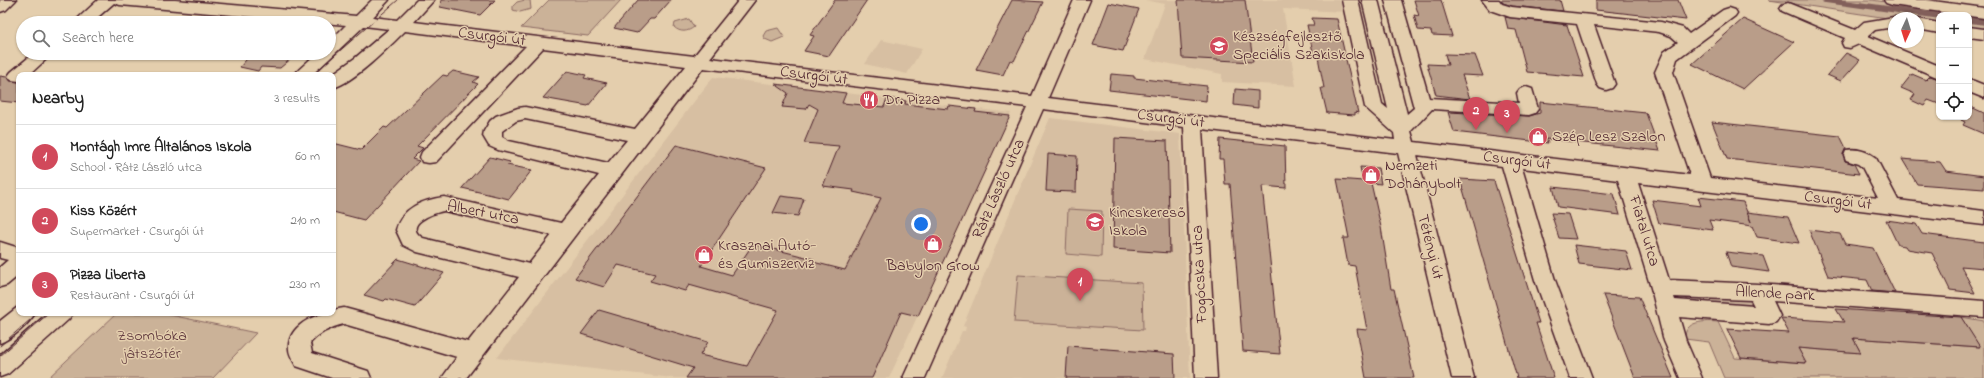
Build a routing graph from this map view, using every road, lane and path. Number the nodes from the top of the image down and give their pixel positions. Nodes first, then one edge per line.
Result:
1 (8, 0) edge
2 (108, 0) edge
3 (120, 0) edge
4 (381, 0) edge
5 (426, 0) edge
6 (747, 0) edge
7 (1082, 0) edge
8 (1350, 0) edge
9 (1370, 0) edge
10 (1392, 0) edge
11 (1490, 0) edge
12 (1892, 0) edge
13 (0, 7) edge
14 (1788, 8) dead end
15 (1729, 13) dead end
16 (1984, 13) edge
17 (89, 16) edge
18 (310, 16) edge
19 (336, 18) edge
20 (1584, 18) junction
21 (358, 20) junction
22 (1888, 23) edge
23 (1924, 25) edge
24 (400, 26) junction
25 (1936, 27) edge
26 (1972, 32) edge
27 (1984, 34) edge
28 (1853, 41) junction
29 (538, 42) junction
30 (1687, 42) junction
31 (336, 43) edge
32 (36, 60) edge
33 (319, 60) edge
34 (697, 62) junction
35 (1936, 71) edge
36 (22, 72) edge
37 (305, 72) edge
38 (336, 78) edge
39 (336, 79) edge
40 (1660, 79) dead end
41 (1606, 84) dead end
42 (1972, 86) edge
43 (1984, 92) edge
44 (1526, 93) dead end
45 (1421, 102) junction
46 (1038, 103) junction
47 (1193, 122) junction
48 (1683, 129) junction
49 (639, 136) junction
50 (1404, 139) junction
51 (1853, 155) dead end
52 (429, 157) dead end
53 (1510, 160) junction
54 (612, 171) junction
55 (1626, 175) junction
56 (1703, 185) junction
57 (1892, 207) junction
58 (1984, 218) edge
59 (565, 231) junction
60 (0, 250) edge
61 (16, 255) edge
62 (16, 266) edge
63 (532, 273) junction
64 (0, 279) edge
65 (1661, 288) junction
66 (1758, 292) junction
67 (1666, 308) junction
68 (1984, 309) edge
69 (20, 316) edge
70 (59, 316) edge
71 (1, 331) edge
72 (472, 352) junction
73 (0, 368) edge
74 (360, 378) edge
75 (452, 378) edge
76 (914, 378) edge
77 (1206, 378) edge
78 (1463, 378) edge
79 (1581, 378) edge
80 (1691, 378) edge

1 - 13 street
2 - 17 street
3 - 18 street, Csurgói út
4 - 21 street
5 - 24 street
6 - 34 street
7 - 46 street, Rátz László utca
8 - 50 street
9 - 50 street, Tétényi út
10 - 45 street
11 - 20 street
12 - 16 street
14 - 28 street
15 - 30 street
19 - 21 street, Csurgói út
20 - 30 street
20 - 41 street
21 - 24 street, Csurgói út
21 - 31 street
21 - 38 street
22 - 28 street
23 - 25 street
24 - 29 street, Csurgói út
24 - 39 street
26 - 27 street
28 - 35 street
29 - 34 street, Csurgói út
29 - 52 street
30 - 48 street
32 - 36 street
33 - 37 street
34 - 46 street, Csurgói út
34 - 49 street
40 - 48 street
42 - 43 street
44 - 45 street
45 - 50 street
46 - 47 street, Csurgói út
46 - 76 street, Rátz László utca
47 - 50 street, Csurgói út
47 - 77 street, Fogócska utca
48 - 56 street
49 - 54 street
49 - 54 street
50 - 53 street, Csurgói út
50 - 78 street, Tétényi út
51 - 57 street
53 - 55 street, Csurgói út
53 - 79 street
54 - 59 street
55 - 56 street, Csurgói út
55 - 65 street, Fiatal utca
56 - 57 street, Csurgói út
57 - 58 street, Csurgói út
59 - 63 street
59 - 63 street, Albert utca
60 - 61 street
62 - 64 street
63 - 72 street
65 - 66 street, Allende park
65 - 67 street
66 - 67 street
66 - 68 street, Allende park
67 - 80 street
69 - 71 street
70 - 73 street
72 - 74 street
72 - 75 street

